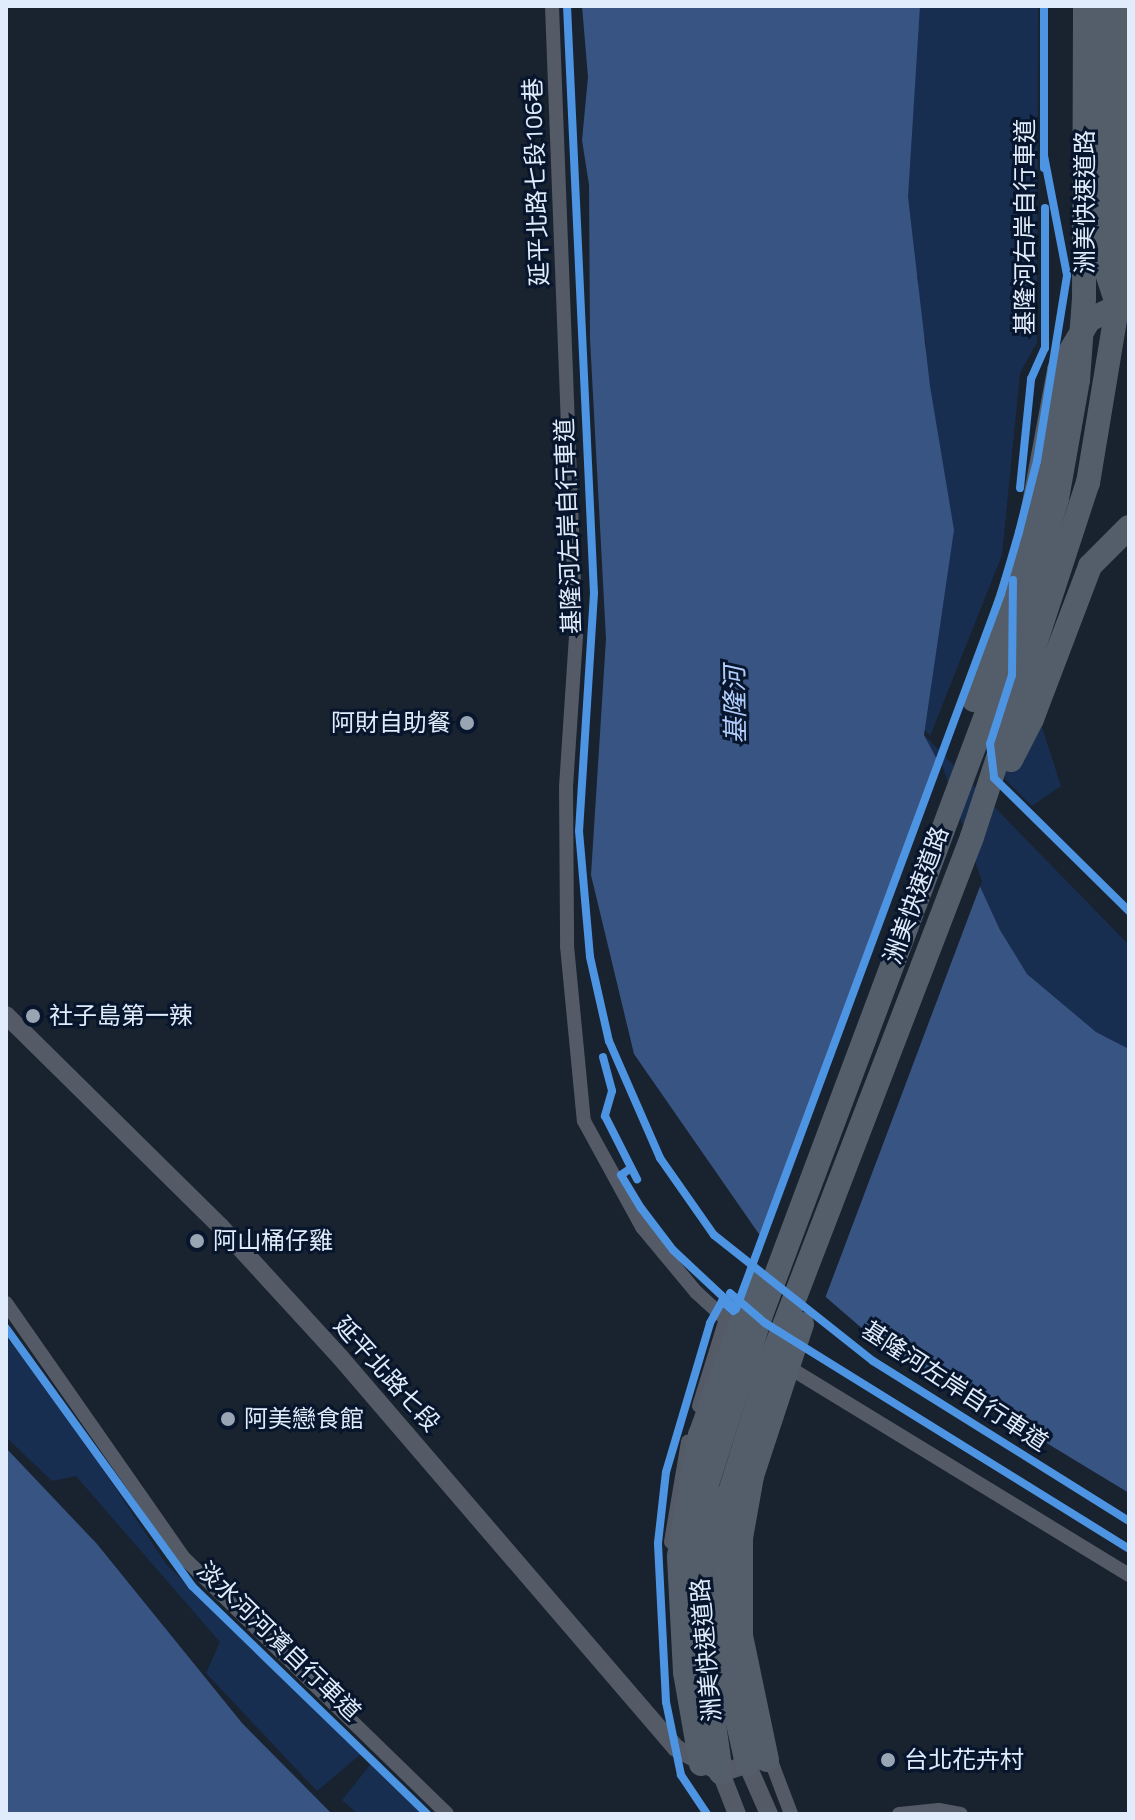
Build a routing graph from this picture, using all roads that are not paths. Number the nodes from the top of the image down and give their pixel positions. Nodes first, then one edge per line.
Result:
1 (552, 6) edge
2 (1085, 6) edge
3 (1104, 6) edge
4 (1125, 6) edge
5 (1129, 301) edge
6 (1129, 330) edge
7 (1129, 527) edge
8 (972, 837) junction
9 (918, 890) junction
10 (6, 1015) edge
11 (6, 1303) edge
12 (725, 1322) junction
13 (796, 1373) junction
14 (1129, 1575) edge
15 (711, 1618) junction
16 (757, 1762) junction
17 (711, 1768) junction
18 (447, 1814) edge
19 (737, 1814) edge
20 (769, 1814) edge
21 (791, 1814) edge
22 (899, 1814) edge
23 (961, 1814) edge

1 - 12 street, 延平北路七段106巷
2 - 9 highway, 洲美快速道路
3 - 6 highway
4 - 8 highway, 洲美快速道路
5 - 9 highway
7 - 8 highway
8 - 15 highway, 洲美快速道路
9 - 15 highway, 洲美快速道路
10 - 17 street, 延平北路七段
11 - 18 street
12 - 13 street, 延平北路七段106巷
12 - 17 street
13 - 14 street, 延平北路七段106巷
13 - 16 street
15 - 16 highway, 洲美快速道路
15 - 17 highway, 洲美快速道路
16 - 17 street
16 - 20 street
16 - 21 street
17 - 19 street
22 - 23 street

